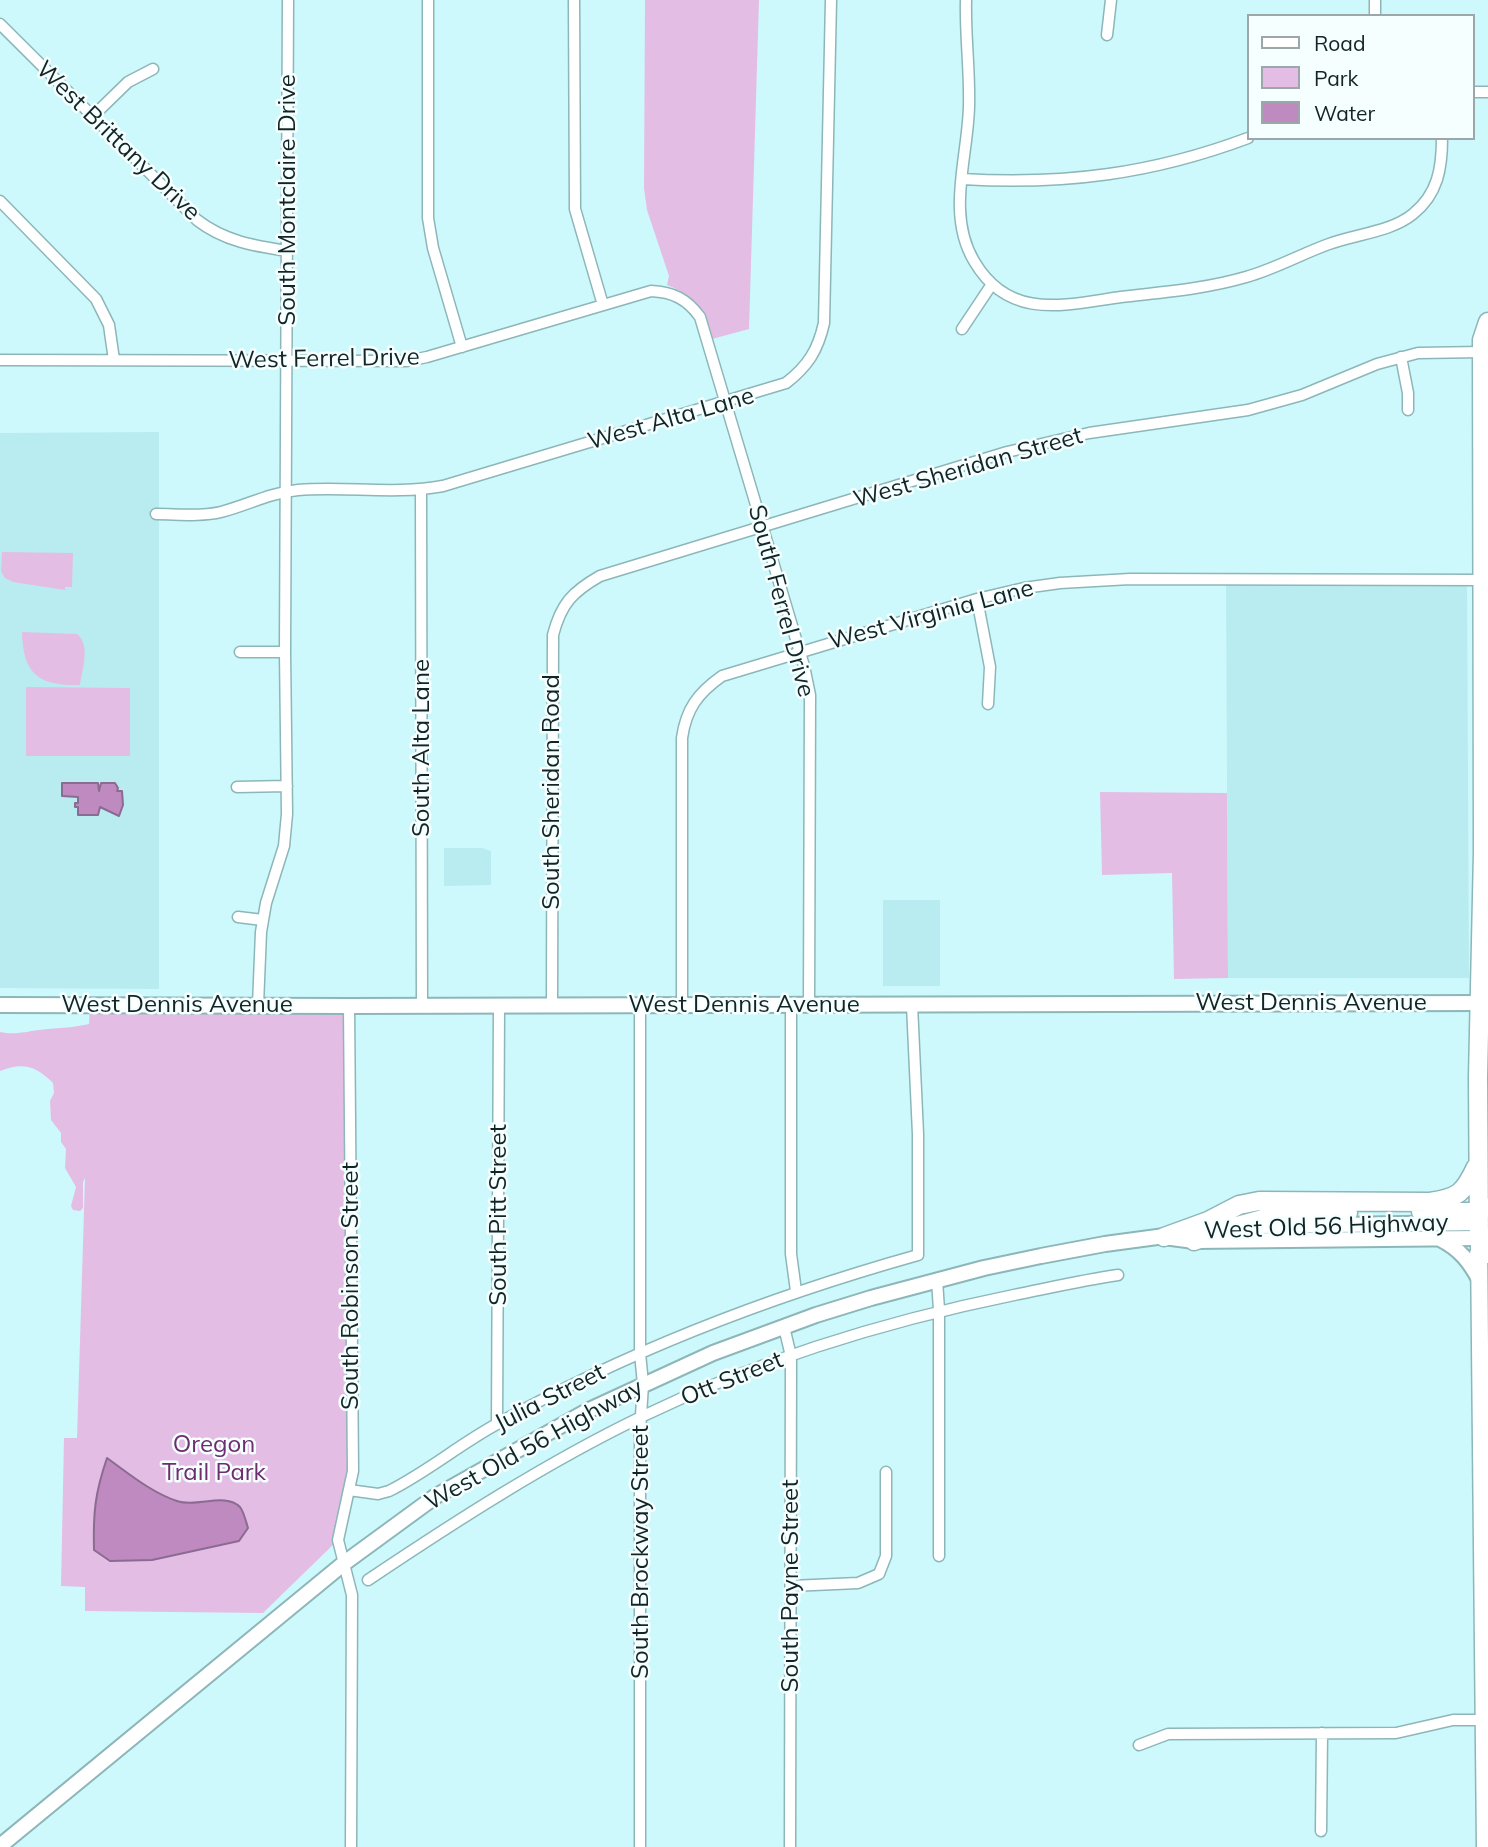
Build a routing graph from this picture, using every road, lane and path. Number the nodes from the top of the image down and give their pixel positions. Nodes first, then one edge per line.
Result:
1 (288, 0) edge
2 (428, 0) edge
3 (574, 0) edge
4 (831, 0) edge
5 (966, 0) edge
6 (1111, 0) edge
7 (0, 24) edge
8 (1107, 35) dead end
9 (153, 69) dead end
10 (92, 117) junction
11 (1246, 139) edge
12 (1442, 140) edge
13 (962, 179) junction
14 (0, 201) edge
15 (288, 251) junction
16 (992, 284) junction
17 (603, 305) junction
18 (1488, 322) edge
19 (962, 329) dead end
20 (704, 331) joint
21 (462, 347) junction
22 (1482, 352) junction
23 (1401, 357) junction
24 (0, 360) edge
25 (114, 360) junction
26 (288, 362) junction
27 (726, 403) junction
28 (1408, 410) dead end
29 (421, 490) junction
30 (286, 492) junction
31 (156, 514) dead end
32 (762, 528) junction
33 (1485, 580) edge
34 (580, 588) joint
35 (977, 599) junction
36 (799, 651) junction
37 (240, 652) dead end
38 (285, 652) junction
39 (988, 704) dead end
40 (287, 786) junction
41 (237, 787) dead end
42 (238, 917) dead end
43 (263, 920) junction
44 (1484, 1003) edge
45 (0, 1005) edge
46 (258, 1005) junction
47 (552, 1005) junction
48 (640, 1005) junction
49 (682, 1005) junction
50 (791, 1005) junction
51 (809, 1005) junction
52 (912, 1005) junction
53 (349, 1006) junction
54 (422, 1006) junction
55 (499, 1006) junction
56 (1478, 1160) junction
57 (1226, 1229) junction
58 (1484, 1231) edge
59 (1164, 1237) junction
60 (1438, 1238) junction
61 (1194, 1241) junction
62 (1118, 1275) dead end
63 (937, 1280) junction
64 (1480, 1281) junction
65 (796, 1292) junction
66 (939, 1310) junction
67 (784, 1327) junction
68 (639, 1353) junction
69 (791, 1356) junction
70 (643, 1384) junction
71 (642, 1416) junction
72 (497, 1424) junction
73 (886, 1472) dead end
74 (349, 1490) junction
75 (939, 1556) dead end
76 (343, 1564) junction
77 (368, 1580) dead end
78 (791, 1586) junction
79 (1485, 1720) edge
80 (1322, 1732) junction
81 (1139, 1745) dead end
82 (1321, 1831) dead end
83 (0, 1846) edge
84 (351, 1847) edge
85 (640, 1847) edge
86 (790, 1847) edge
87 (1485, 1847) edge

1 - 15 street, South Montclaire Drive
2 - 21 street
3 - 17 street
4 - 27 street, West Alta Lane
5 - 13 street
6 - 8 street
7 - 10 street, West Brittany Drive
9 - 10 street
10 - 15 street, West Brittany Drive
11 - 13 street
12 - 16 street
13 - 16 street
14 - 25 street
15 - 26 street, South Montclaire Drive
16 - 19 street
17 - 20 street, West Ferrel Drive
17 - 21 street, West Ferrel Drive
18 - 22 highway
20 - 27 street, South Ferrel Drive
21 - 26 street, West Ferrel Drive
22 - 23 street, West Sheridan Street
22 - 33 highway
23 - 28 street
23 - 32 street, West Sheridan Street
24 - 25 street, West Ferrel Drive
25 - 26 street, West Ferrel Drive
26 - 30 street, South Montclaire Drive
27 - 29 street, West Alta Lane
27 - 32 street, South Ferrel Drive
29 - 30 street
29 - 54 street, South Alta Lane
30 - 31 street
30 - 38 street, South Montclaire Drive
32 - 34 street, West Sheridan Street
32 - 36 street, South Ferrel Drive
33 - 35 street, West Virginia Lane
33 - 44 highway
34 - 47 street, South Sheridan Road
35 - 36 street, West Virginia Lane
35 - 39 street
36 - 49 street, West Virginia Lane
36 - 51 street, South Ferrel Drive
37 - 38 street
38 - 40 street, South Montclaire Drive
40 - 41 street
40 - 43 street, South Montclaire Drive
42 - 43 street
43 - 46 street, South Montclaire Drive
44 - 52 main road, West Dennis Avenue
44 - 56 highway
45 - 46 main road, West Dennis Avenue
46 - 53 main road, West Dennis Avenue
47 - 48 main road, West Dennis Avenue
47 - 55 main road, West Dennis Avenue
48 - 49 main road, West Dennis Avenue
48 - 68 street, South Brockway Street
49 - 50 main road, West Dennis Avenue
50 - 51 main road, West Dennis Avenue
50 - 65 street
51 - 52 main road, West Dennis Avenue
52 - 65 street, Julia Street
53 - 54 main road, West Dennis Avenue
53 - 74 street, South Robinson Street
54 - 55 main road, West Dennis Avenue
55 - 72 street, South Pitt Street
56 - 58 highway
56 - 59 highway
57 - 58 highway
57 - 59 main road, West Old 56 Highway
57 - 61 highway
58 - 60 main road, West Old 56 Highway
58 - 64 main road
59 - 61 main road, West Old 56 Highway
59 - 63 main road, West Old 56 Highway
60 - 61 main road, West Old 56 Highway
60 - 64 main road
62 - 66 street, Ott Street
63 - 66 street
63 - 67 main road, West Old 56 Highway
64 - 79 main road
65 - 68 street, Julia Street
66 - 69 street, Ott Street
66 - 75 street
67 - 69 street, South Payne Street
67 - 70 main road, West Old 56 Highway
68 - 70 street, South Brockway Street
68 - 72 street, Julia Street
69 - 71 street, Ott Street
69 - 78 street, South Payne Street
70 - 71 street, South Brockway Street
70 - 76 main road, West Old 56 Highway
71 - 77 street, Ott Street
71 - 85 street, South Brockway Street
72 - 74 street, Julia Street
73 - 78 street
74 - 76 street, South Robinson Street
76 - 83 main road, West Old 56 Highway
76 - 84 street, South Robinson Street
78 - 86 street, South Payne Street
79 - 80 street
79 - 87 main road
80 - 81 street
80 - 82 street

